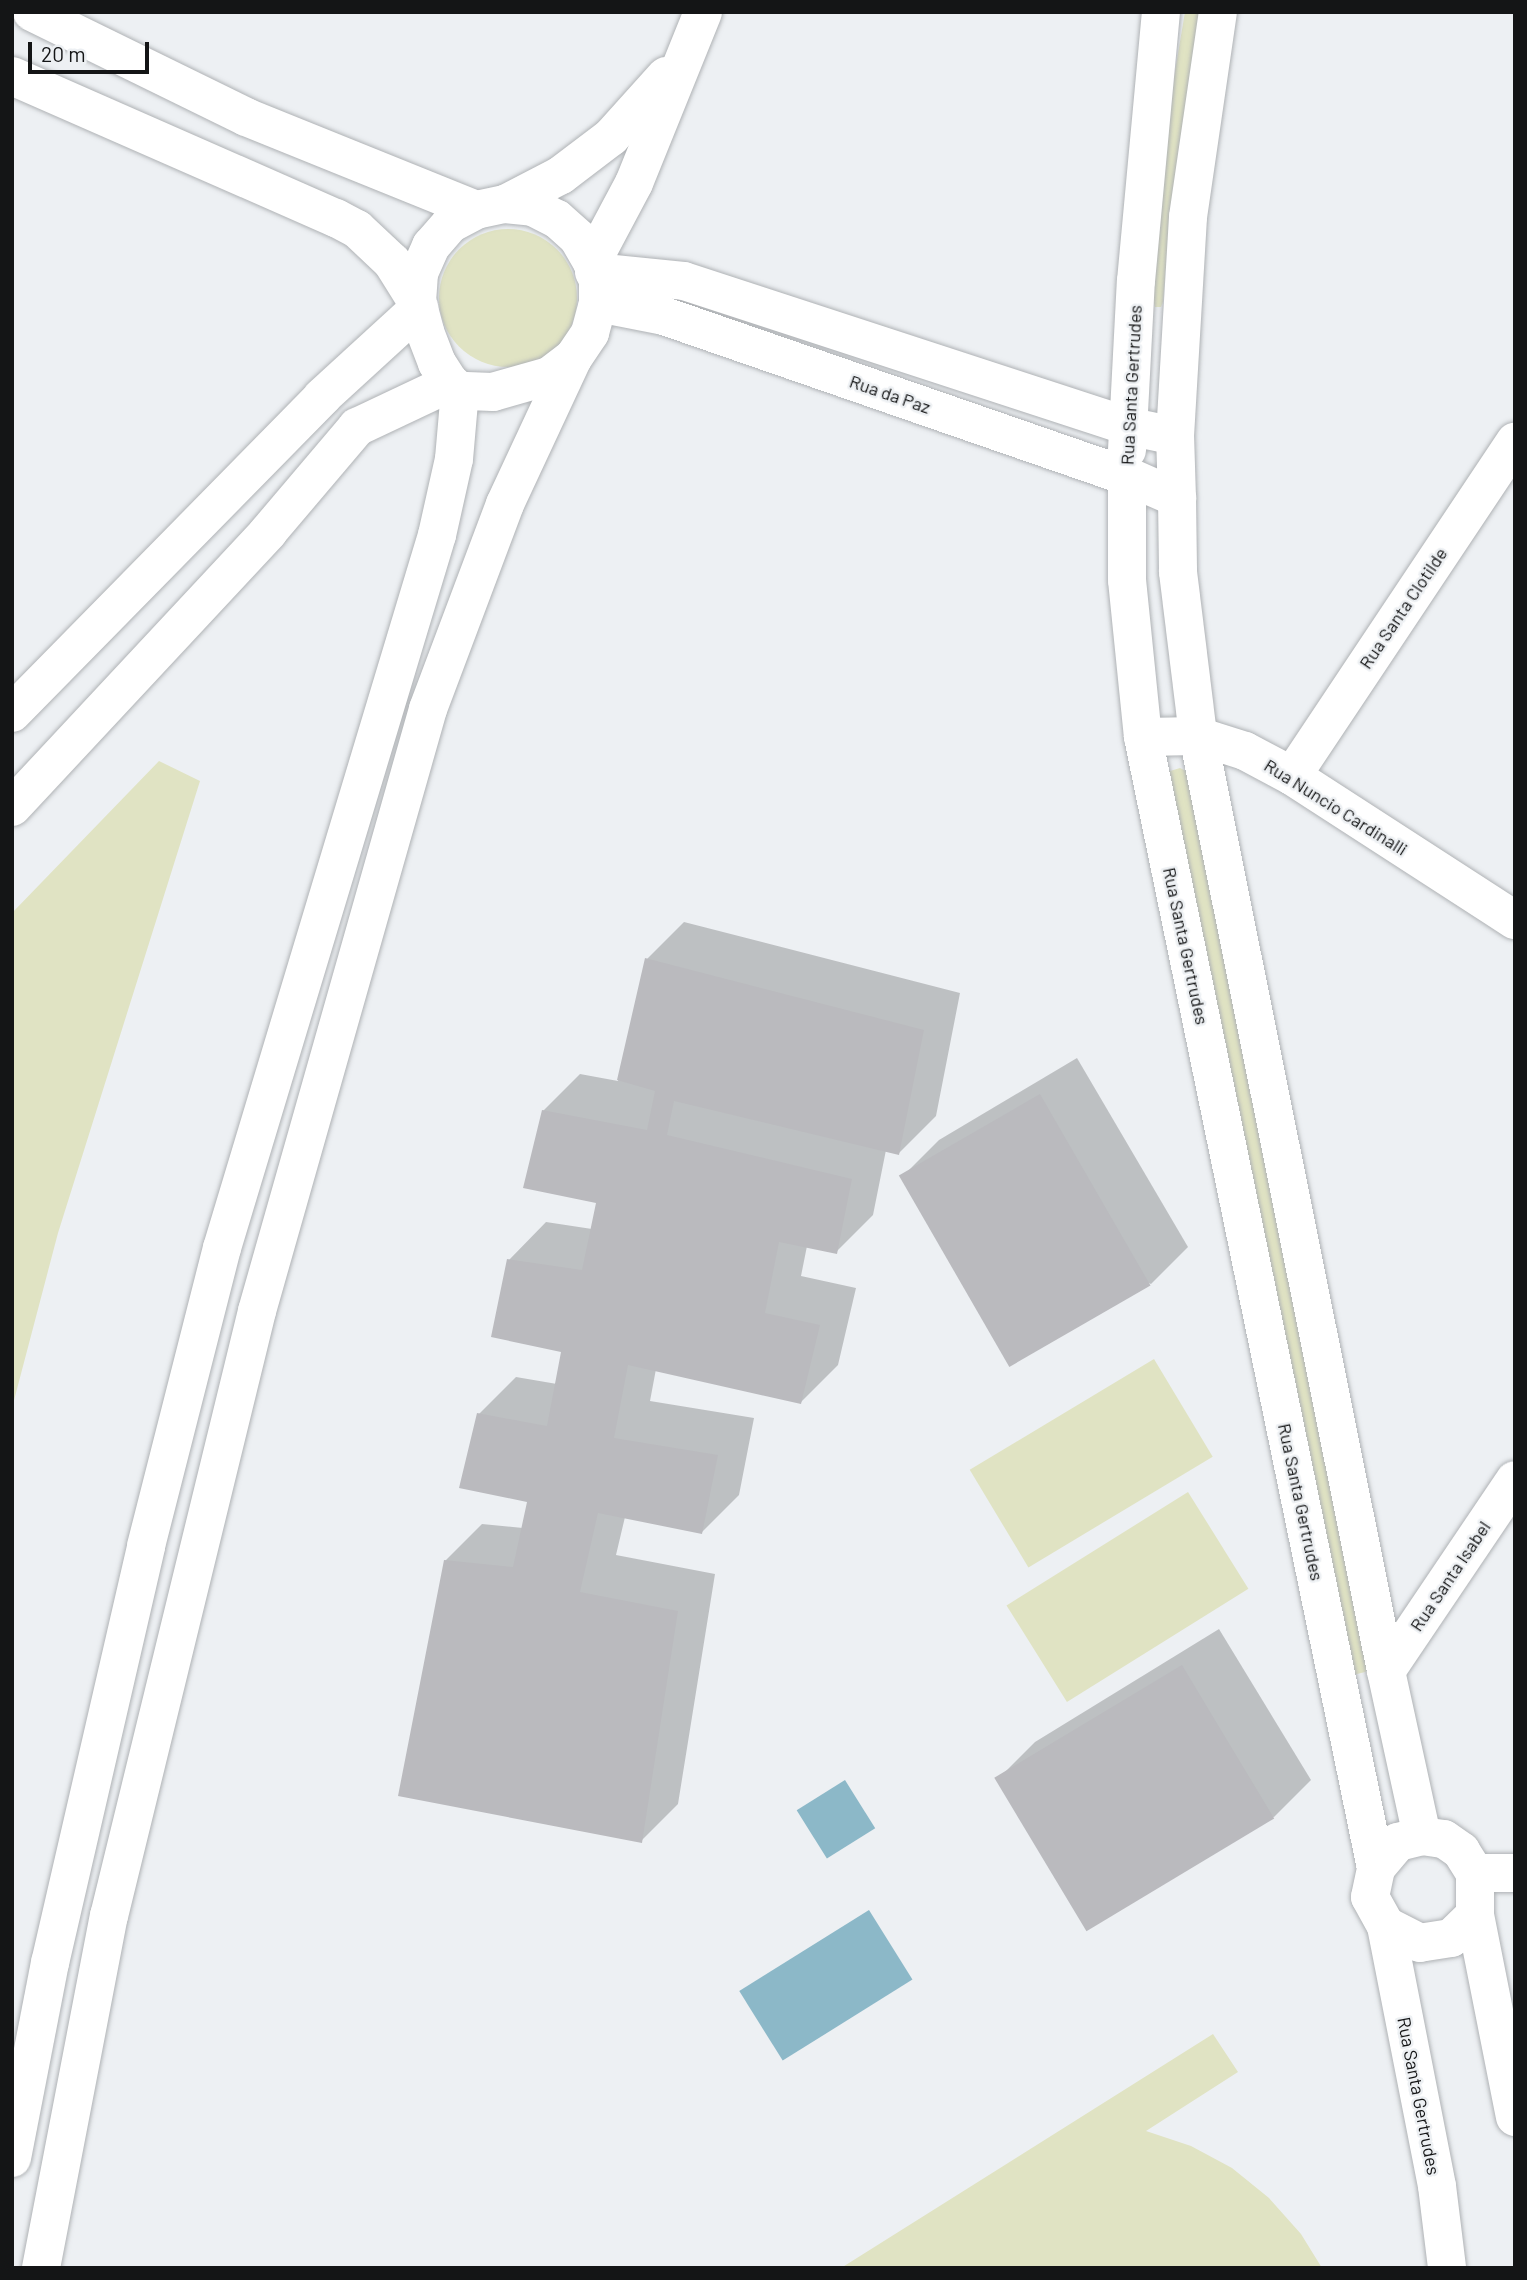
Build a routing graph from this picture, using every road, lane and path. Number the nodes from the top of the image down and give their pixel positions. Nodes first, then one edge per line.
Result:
1 (32, 12) edge
2 (1161, 12) edge
3 (1219, 12) edge
4 (697, 26) edge
5 (12, 76) edge
6 (491, 207) junction
7 (594, 279) junction
8 (418, 305) junction
9 (573, 358) junction
10 (455, 387) junction
11 (1127, 426) junction
12 (1175, 436) junction
13 (1515, 441) edge
14 (1127, 476) junction
15 (1178, 498) junction
16 (12, 713) edge
17 (1198, 736) junction
18 (1143, 737) junction
19 (1292, 776) junction
20 (12, 807) edge
21 (1515, 920) edge
22 (1515, 1480) edge
23 (1386, 1671) junction
24 (1422, 1836) junction
25 (1376, 1868) junction
26 (1515, 1872) edge
27 (1475, 1873) junction
28 (1475, 1915) junction
29 (1386, 1926) junction
30 (1515, 2118) edge
31 (12, 2158) edge
32 (41, 2268) edge
33 (1447, 2268) edge

1 - 6 street
2 - 11 street, Rua Santa Gertrudes
3 - 12 street
4 - 6 street
4 - 7 street
5 - 8 street
6 - 7 street
6 - 8 street
7 - 9 street
7 - 11 street
7 - 14 street, Rua da Paz
8 - 10 street
8 - 16 street
9 - 10 street
9 - 32 street
10 - 20 street
10 - 31 street
11 - 12 street
11 - 14 street, Rua Santa Gertrudes
12 - 15 street
13 - 19 street, Rua Santa Clotilde
14 - 15 street, Rua da Paz
14 - 18 street, Rua Santa Gertrudes
15 - 17 street
17 - 18 street, Rua Nuncio Cardinalli
17 - 19 street, Rua Nuncio Cardinalli
17 - 23 street
18 - 25 street, Rua Santa Gertrudes
19 - 21 street, Rua Nuncio Cardinalli
22 - 23 street, Rua Santa Isabel
23 - 24 street
24 - 25 street
24 - 27 street
25 - 29 street
26 - 27 street
27 - 28 street
28 - 29 street
28 - 30 street
29 - 33 street, Rua Santa Gertrudes

